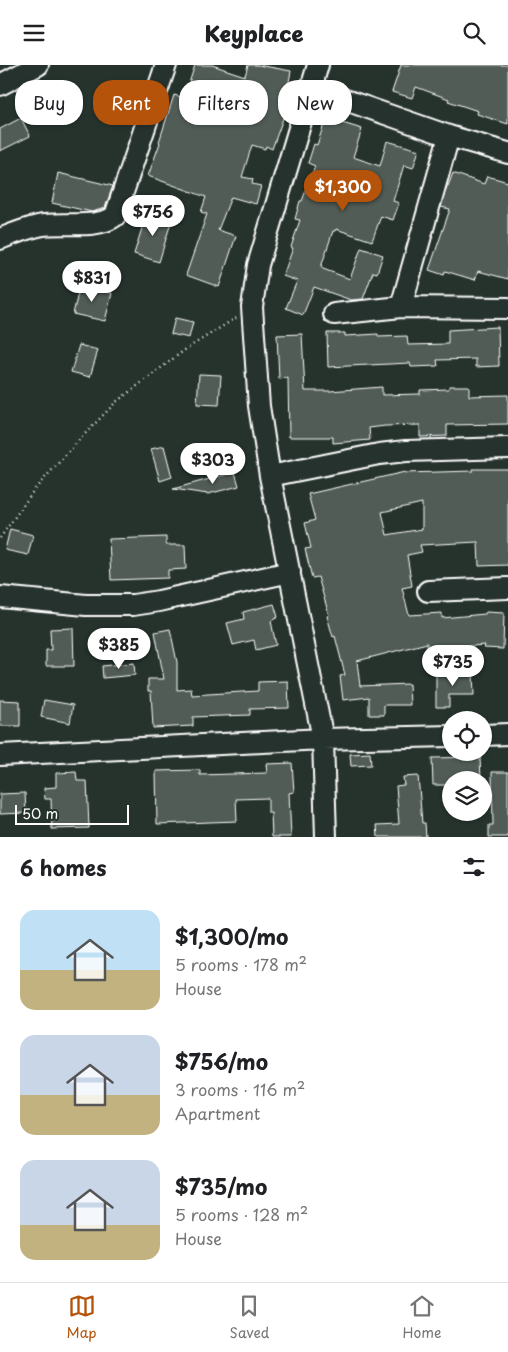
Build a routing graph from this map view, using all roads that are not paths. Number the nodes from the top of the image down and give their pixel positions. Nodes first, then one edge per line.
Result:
1 (38, 65) edge
2 (165, 65) edge
3 (318, 65) edge
4 (313, 80) edge
5 (0, 85) edge
6 (352, 102) edge
7 (300, 125) edge
8 (449, 135) junction
9 (508, 153) edge
10 (0, 239) edge
11 (402, 307) junction
12 (508, 308) edge
13 (334, 314) dead end
14 (508, 448) edge
15 (270, 475) junction
16 (290, 572) junction
17 (508, 588) edge
18 (428, 591) dead end
19 (0, 597) edge
20 (492, 735) edge
21 (508, 735) edge
22 (442, 736) edge
23 (323, 739) junction
24 (0, 755) edge
25 (326, 837) edge

1 - 5 street
2 - 10 street
3 - 4 street
6 - 8 street
7 - 15 street
8 - 9 street
8 - 11 street
11 - 12 street
11 - 13 street
14 - 15 street
15 - 16 street
16 - 19 street
16 - 23 street
17 - 18 street
20 - 21 street
22 - 23 street
23 - 24 street
23 - 25 street

